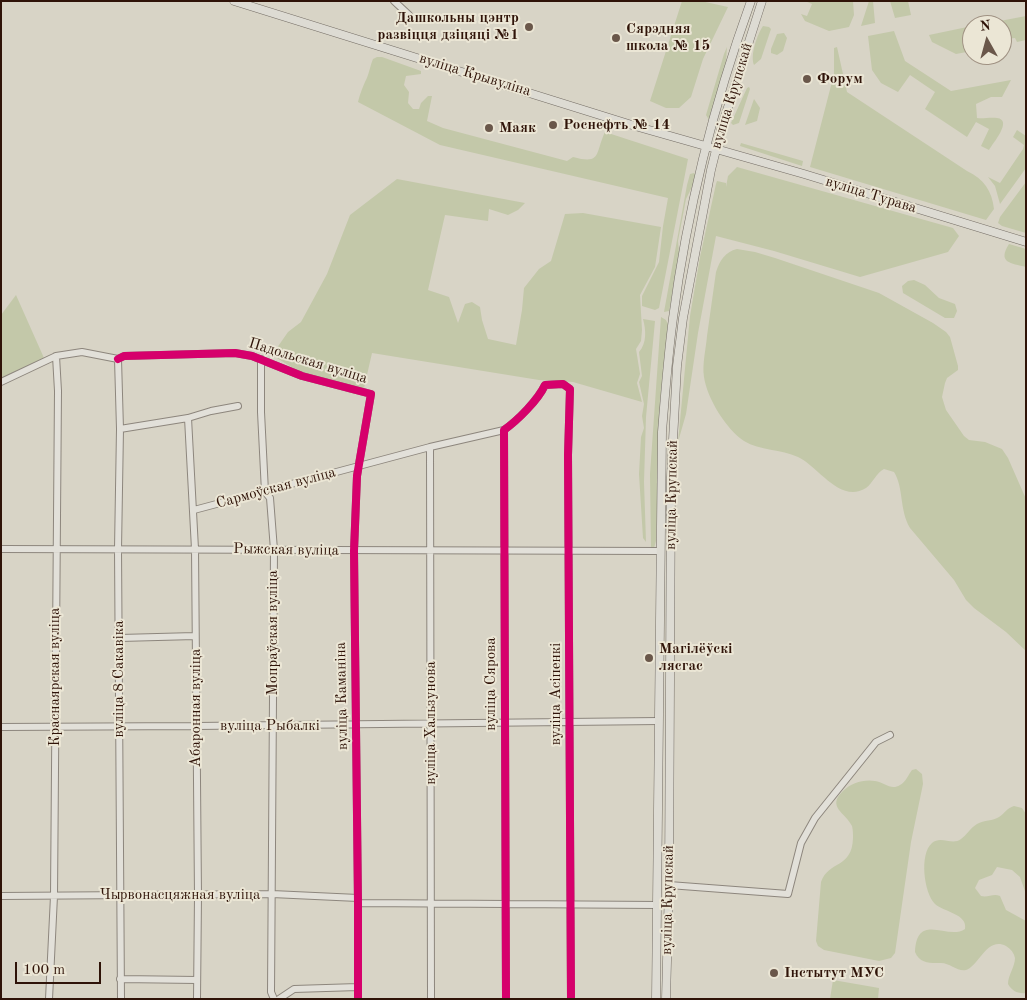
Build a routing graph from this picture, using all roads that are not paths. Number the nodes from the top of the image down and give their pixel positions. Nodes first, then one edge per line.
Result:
1 (234, 1) edge
2 (394, 1) edge
3 (751, 1) edge
4 (762, 1) edge
5 (256, 4) edge
6 (408, 15) dead end
7 (707, 147) junction
8 (716, 150) junction
9 (1026, 242) edge
10 (56, 356) junction
11 (118, 359) junction
12 (261, 359) junction
13 (1, 382) edge
14 (371, 394) joint
15 (238, 406) dead end
16 (188, 418) junction
17 (120, 429) junction
18 (504, 430) junction
19 (430, 447) junction
20 (360, 465) junction
21 (265, 492) junction
22 (194, 510) junction
23 (1, 549) edge
24 (56, 549) junction
25 (118, 549) junction
26 (195, 549) junction
27 (274, 550) junction
28 (430, 550) junction
29 (504, 550) junction
30 (354, 551) junction
31 (569, 551) junction
32 (660, 551) junction
33 (195, 636) junction
34 (120, 638) junction
35 (659, 721) junction
36 (570, 723) junction
37 (431, 724) junction
38 (505, 724) junction
39 (356, 725) junction
40 (55, 726) junction
41 (120, 726) junction
42 (196, 726) junction
43 (272, 726) junction
44 (1, 727) edge
45 (890, 735) dead end
46 (669, 885) junction
47 (272, 894) junction
48 (1, 896) edge
49 (54, 896) junction
50 (121, 896) junction
51 (198, 896) junction
52 (358, 900) junction
53 (431, 904) junction
54 (506, 904) junction
55 (570, 904) junction
56 (658, 905) junction
57 (120, 979) junction
58 (197, 980) junction
59 (358, 987) junction
60 (49, 999) edge
61 (120, 999) edge
62 (197, 999) edge
63 (274, 999) edge
64 (278, 999) edge
65 (358, 999) edge
66 (431, 999) edge
67 (506, 999) edge
68 (570, 999) edge
69 (656, 999) edge
70 (666, 999) edge

1 - 5 main road, вуліца Крывуліна
2 - 6 street
3 - 7 main road, вуліца Крупскай
4 - 8 main road, вуліца Крупскай
5 - 7 main road, вуліца Крывуліна
7 - 8 main road, вуліца Крывуліна
7 - 32 main road, вуліца Крупскай
8 - 9 main road, вуліца Турава
8 - 46 main road, вуліца Крупскай
10 - 11 street
10 - 13 street
10 - 24 street, Краснаярская вуліца
11 - 12 street, Падольская вуліца
11 - 17 street, вуліца 8 Сакавіка
12 - 14 street, Падольская вуліца
12 - 21 street, Мопраўская вуліца
14 - 20 street, вуліца Каманіна
15 - 16 street
16 - 17 street
16 - 22 street, Абаронная вуліца
17 - 25 street, вуліца 8 Сакавіка
18 - 19 street, Сармоўская вуліца
18 - 29 street, вуліца Сярова
18 - 31 street, вуліца Асіпенкі
19 - 20 street, Сармоўская вуліца
19 - 28 street, вуліца Хальзунова
20 - 21 street, Сармоўская вуліца
20 - 30 street, вуліца Каманіна
21 - 22 street, Сармоўская вуліца
21 - 27 street, Мопраўская вуліца
22 - 26 street, Абаронная вуліца
23 - 24 street, Рыжская вуліца
24 - 25 street, Рыжская вуліца
24 - 40 street, Краснаярская вуліца
25 - 26 street, Рыжская вуліца
25 - 34 street, вуліца 8 Сакавіка
26 - 27 street, Рыжская вуліца
26 - 33 street, Абаронная вуліца
27 - 30 street, Рыжская вуліца
27 - 43 street, Мопраўская вуліца
28 - 29 street, Рыжская вуліца
28 - 30 street, Рыжская вуліца
28 - 37 street, вуліца Хальзунова
29 - 31 street, Рыжская вуліца
29 - 38 street, вуліца Сярова
30 - 39 street, вуліца Каманіна
31 - 32 street, Рыжская вуліца
31 - 36 street, вуліца Асіпенкі
32 - 35 main road, вуліца Крупскай
33 - 34 street
33 - 42 street, Абаронная вуліца
34 - 41 street, вуліца 8 Сакавіка
35 - 36 street, вуліца Рыбалкі
35 - 56 main road, вуліца Крупскай
36 - 38 street, вуліца Рыбалкі
36 - 55 street, вуліца Асіпенкі
37 - 38 street, вуліца Рыбалкі
37 - 39 street, вуліца Рыбалкі
37 - 53 street, вуліца Хальзунова
38 - 54 street, вуліца Сярова
39 - 43 street, вуліца Рыбалкі
39 - 52 street, вуліца Каманіна
40 - 41 street, вуліца Рыбалкі
40 - 44 street, вуліца Рыбалкі
40 - 49 street, Краснаярская вуліца
41 - 42 street, вуліца Рыбалкі
41 - 50 street, вуліца 8 Сакавіка
42 - 43 street, вуліца Рыбалкі
42 - 51 street, Абаронная вуліца
43 - 47 street, Мопраўская вуліца
45 - 46 street
46 - 70 main road, вуліца Крупскай
47 - 51 street, Чырвонасцяжная вуліца
47 - 52 street, Чырвонасцяжная вуліца
47 - 63 street, Мопраўская вуліца
48 - 49 street, Чырвонасцяжная вуліца
49 - 50 street, Чырвонасцяжная вуліца
49 - 60 street, Краснаярская вуліца
50 - 51 street, Чырвонасцяжная вуліца
50 - 57 street, вуліца 8 Сакавіка
51 - 58 street, Абаронная вуліца
52 - 53 street, Чырвонасцяжная вуліца
52 - 59 street, вуліца Каманіна
53 - 54 street, Чырвонасцяжная вуліца
53 - 66 street, вуліца Хальзунова
54 - 55 street, Чырвонасцяжная вуліца
54 - 67 street, вуліца Сярова
55 - 56 street, Чырвонасцяжная вуліца
55 - 68 street, вуліца Асіпенкі
56 - 69 main road, вуліца Крупскай
57 - 58 street
57 - 61 street, вуліца 8 Сакавіка
58 - 62 street, Абаронная вуліца
59 - 64 street
59 - 65 street, вуліца Каманіна

